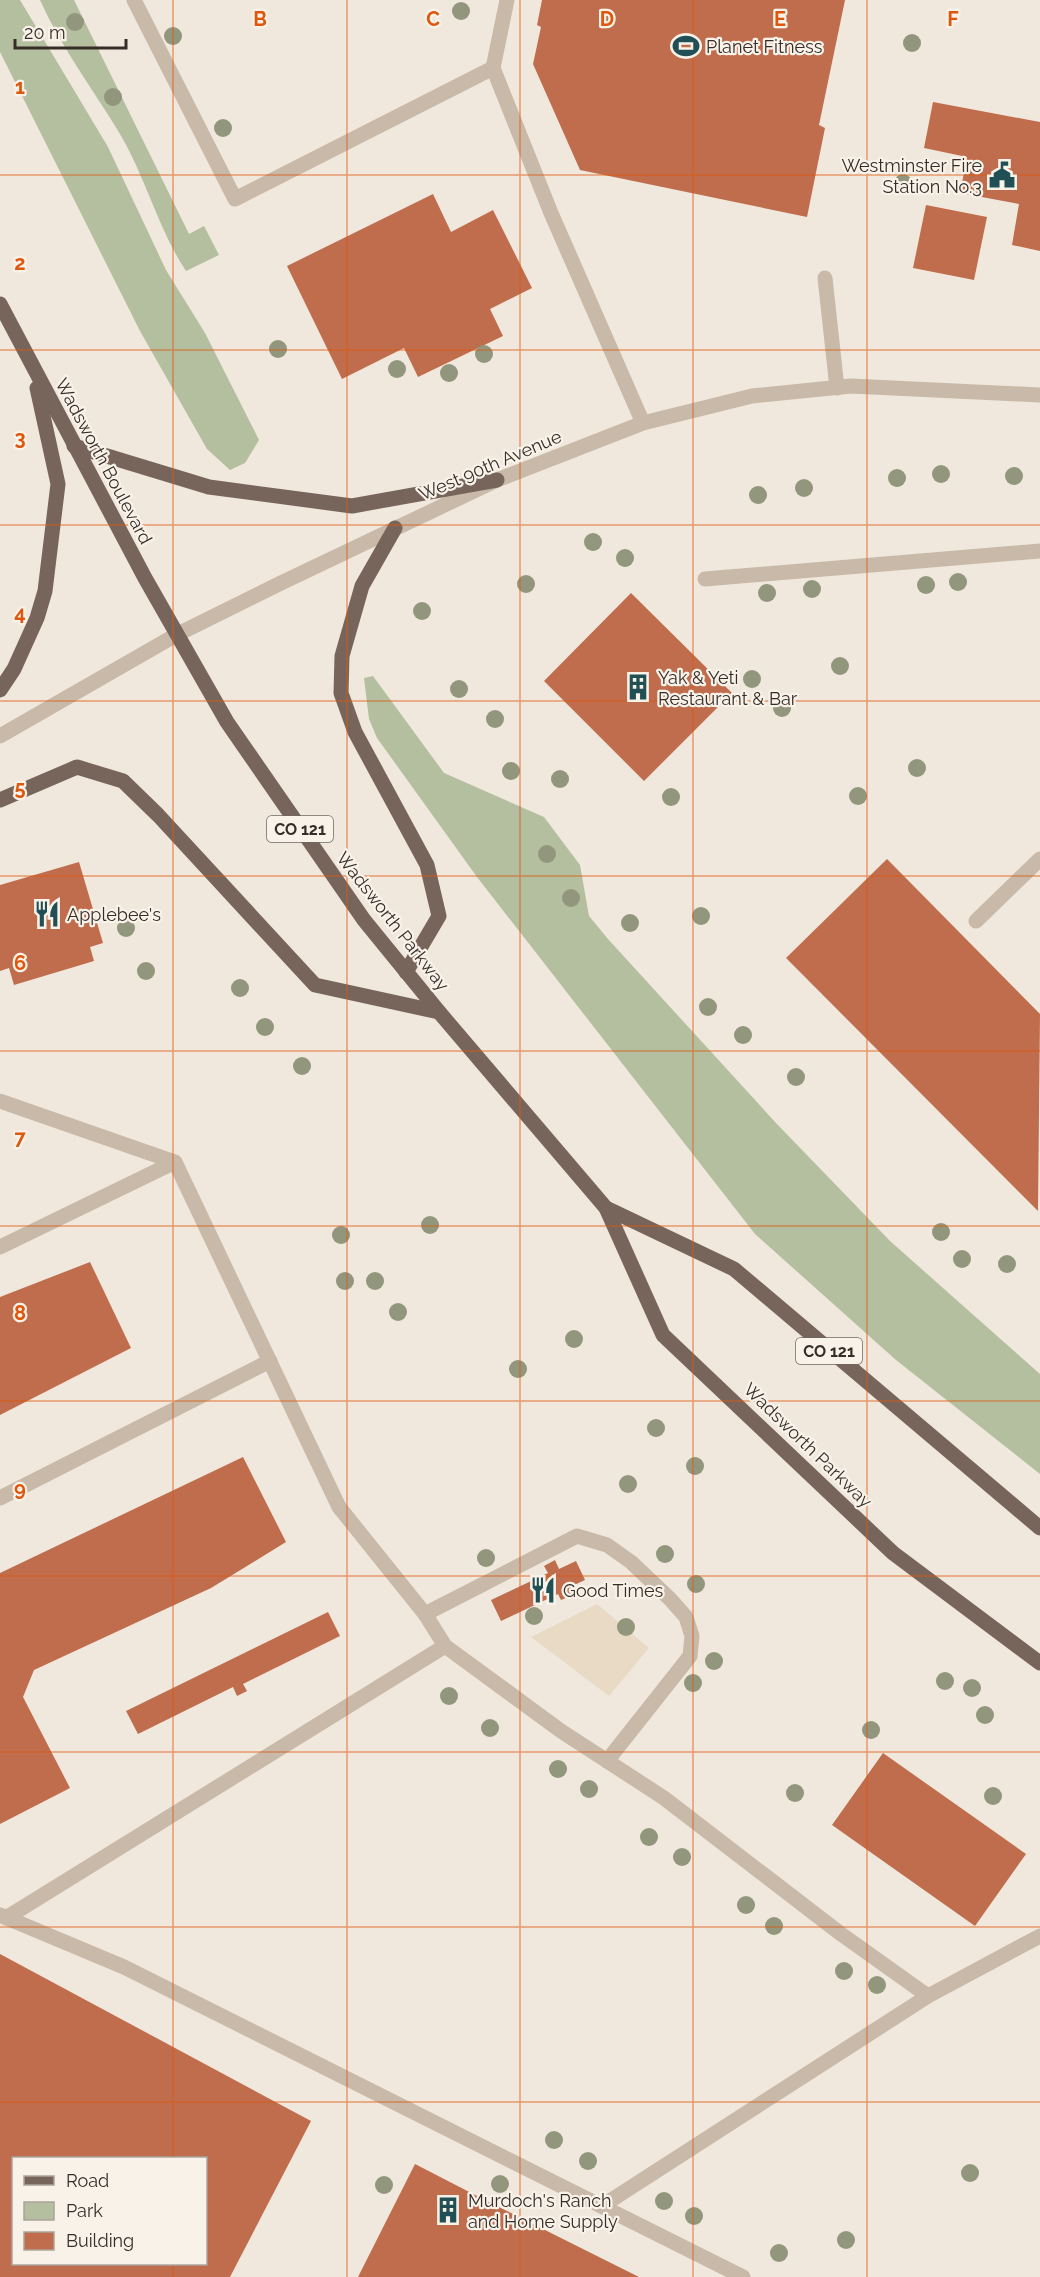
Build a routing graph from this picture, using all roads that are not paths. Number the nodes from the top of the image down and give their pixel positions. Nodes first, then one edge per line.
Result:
1 (134, 0) edge
2 (507, 0) edge
3 (494, 68) junction
4 (825, 278) dead end
5 (0, 304) edge
6 (33, 370) junction
7 (837, 388) junction
8 (1040, 395) edge
9 (643, 423) junction
10 (74, 446) junction
11 (497, 480) junction
12 (395, 528) junction
13 (1040, 551) edge
14 (705, 579) dead end
15 (176, 635) junction
16 (0, 690) edge
17 (0, 736) edge
18 (0, 800) edge
19 (1040, 859) edge
20 (976, 921) dead end
21 (406, 972) junction
22 (439, 1012) junction
23 (0, 1101) edge
24 (175, 1162) junction
25 (606, 1208) junction
26 (0, 1247) edge
27 (270, 1361) junction
28 (0, 1498) edge
29 (1040, 1528) edge
30 (425, 1614) junction
31 (445, 1646) junction
32 (1040, 1663) edge
33 (607, 1761) junction
34 (3, 1916) edge
35 (1040, 1936) edge
36 (928, 1996) junction
37 (602, 2206) junction
38 (743, 2277) edge

1 - 3 street
2 - 3 street
3 - 9 street
4 - 7 street
5 - 6 main road, Wadsworth Boulevard / CO 121
6 - 10 main road, Wadsworth Boulevard / CO 121
6 - 16 main road
7 - 8 street, West 90th Avenue
7 - 9 street, West 90th Avenue
9 - 11 street, West 90th Avenue
10 - 11 main road
10 - 15 main road, Wadsworth Boulevard / CO 121
11 - 12 street, West 90th Avenue
12 - 15 street, West 90th Avenue
12 - 21 main road
13 - 14 street
15 - 17 street, West 90th Avenue
15 - 21 main road, Wadsworth Parkway / CO 121
18 - 22 main road
19 - 20 street
21 - 22 main road, Wadsworth Parkway / CO 121
22 - 25 main road, Wadsworth Parkway / CO 121
23 - 24 street
24 - 26 street
24 - 27 street
25 - 29 main road, Wadsworth Parkway / CO 121
25 - 32 main road, Wadsworth Parkway / CO 121
27 - 28 street
27 - 30 street
30 - 31 street
30 - 33 street
31 - 33 street
31 - 34 street
33 - 36 street
34 - 37 street
35 - 36 street
36 - 37 street
37 - 38 street

